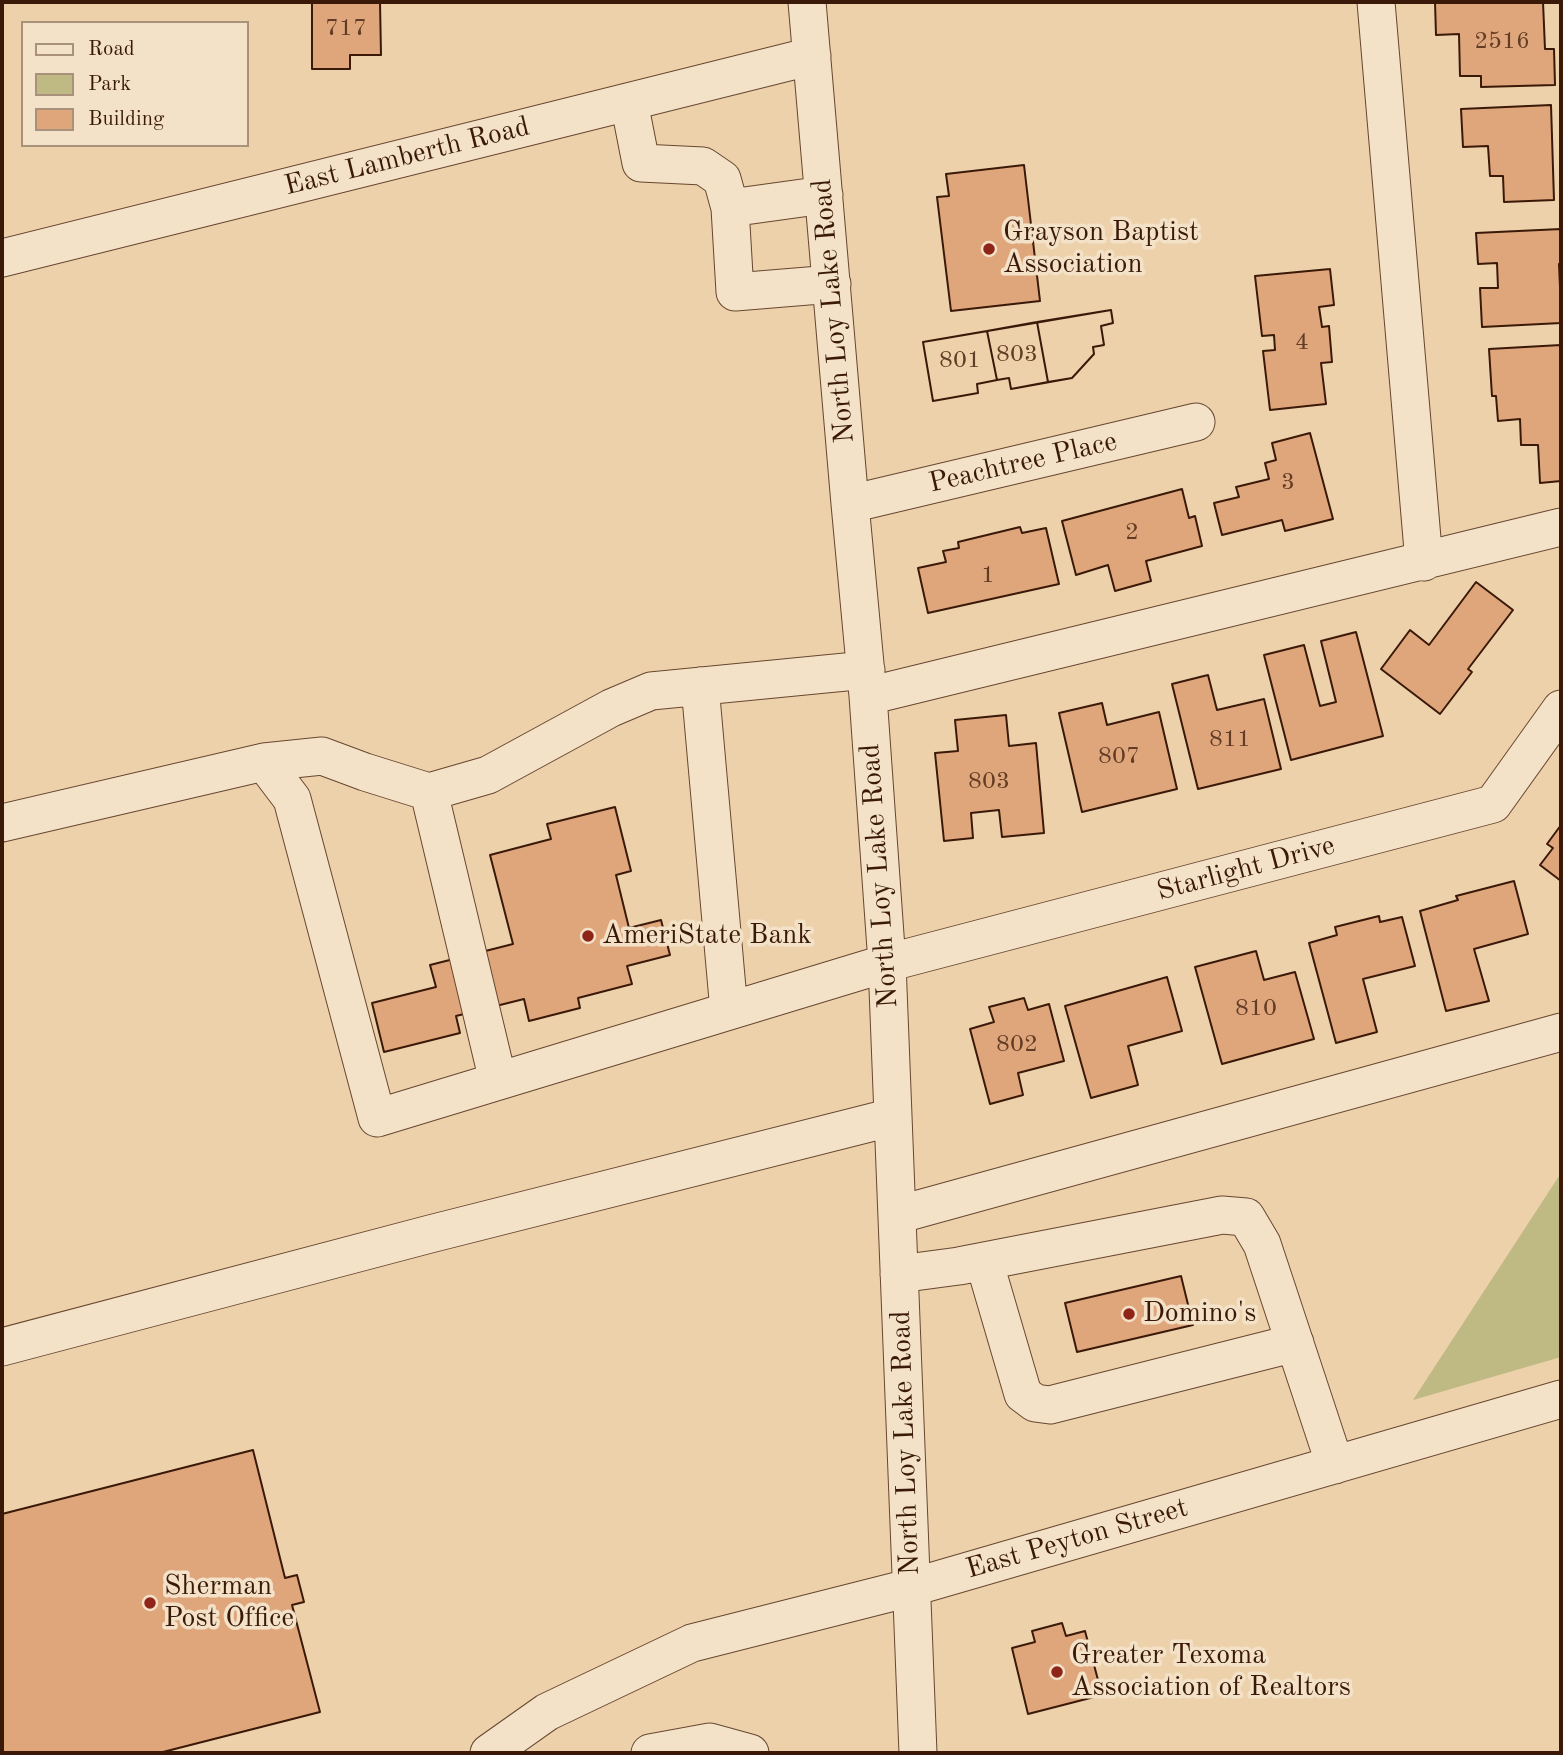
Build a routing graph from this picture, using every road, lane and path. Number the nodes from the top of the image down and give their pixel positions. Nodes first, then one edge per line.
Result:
1 (807, 2) edge
2 (1376, 2) edge
3 (812, 56) junction
4 (629, 102) junction
5 (824, 195) junction
6 (730, 208) junction
7 (2, 258) edge
8 (831, 284) junction
9 (1196, 422) dead end
10 (850, 505) junction
11 (1561, 527) edge
12 (1423, 562) junction
13 (867, 683) junction
14 (700, 685) junction
15 (1561, 709) edge
16 (264, 762) junction
17 (429, 792) junction
18 (2, 823) edge
19 (887, 963) junction
20 (729, 1011) junction
21 (1561, 1032) edge
22 (498, 1082) junction
23 (892, 1117) junction
24 (897, 1215) junction
25 (984, 1261) junction
26 (899, 1274) junction
27 (1295, 1343) junction
28 (2, 1347) edge
29 (1561, 1399) edge
30 (1335, 1465) junction
31 (913, 1587) junction
32 (489, 1753) edge
33 (650, 1753) edge
34 (750, 1753) edge
35 (918, 1753) edge

1 - 3 street, North Loy Lake Road
2 - 12 street
3 - 4 street, East Lamberth Road
3 - 5 street, North Loy Lake Road
4 - 6 street
4 - 7 street, East Lamberth Road
5 - 6 street
5 - 8 street, North Loy Lake Road
6 - 8 street
8 - 10 street, North Loy Lake Road
9 - 10 street, Peachtree Place
10 - 13 street, North Loy Lake Road
11 - 12 street
12 - 13 street
13 - 14 street
13 - 19 street, North Loy Lake Road
14 - 17 street
14 - 20 street
15 - 19 street, Starlight Drive
16 - 17 street
16 - 18 street
16 - 22 street, Starlight Drive
17 - 22 street
19 - 20 street, Starlight Drive
19 - 23 street, North Loy Lake Road
20 - 22 street, Starlight Drive
21 - 24 street
23 - 24 street, North Loy Lake Road
23 - 28 street
24 - 26 street, North Loy Lake Road
25 - 26 street
25 - 27 street
25 - 27 street
26 - 31 street, North Loy Lake Road
27 - 30 street
29 - 30 street, East Peyton Street
30 - 31 street, East Peyton Street
31 - 32 street, East Peyton Street
31 - 35 street, North Loy Lake Road
33 - 34 street

